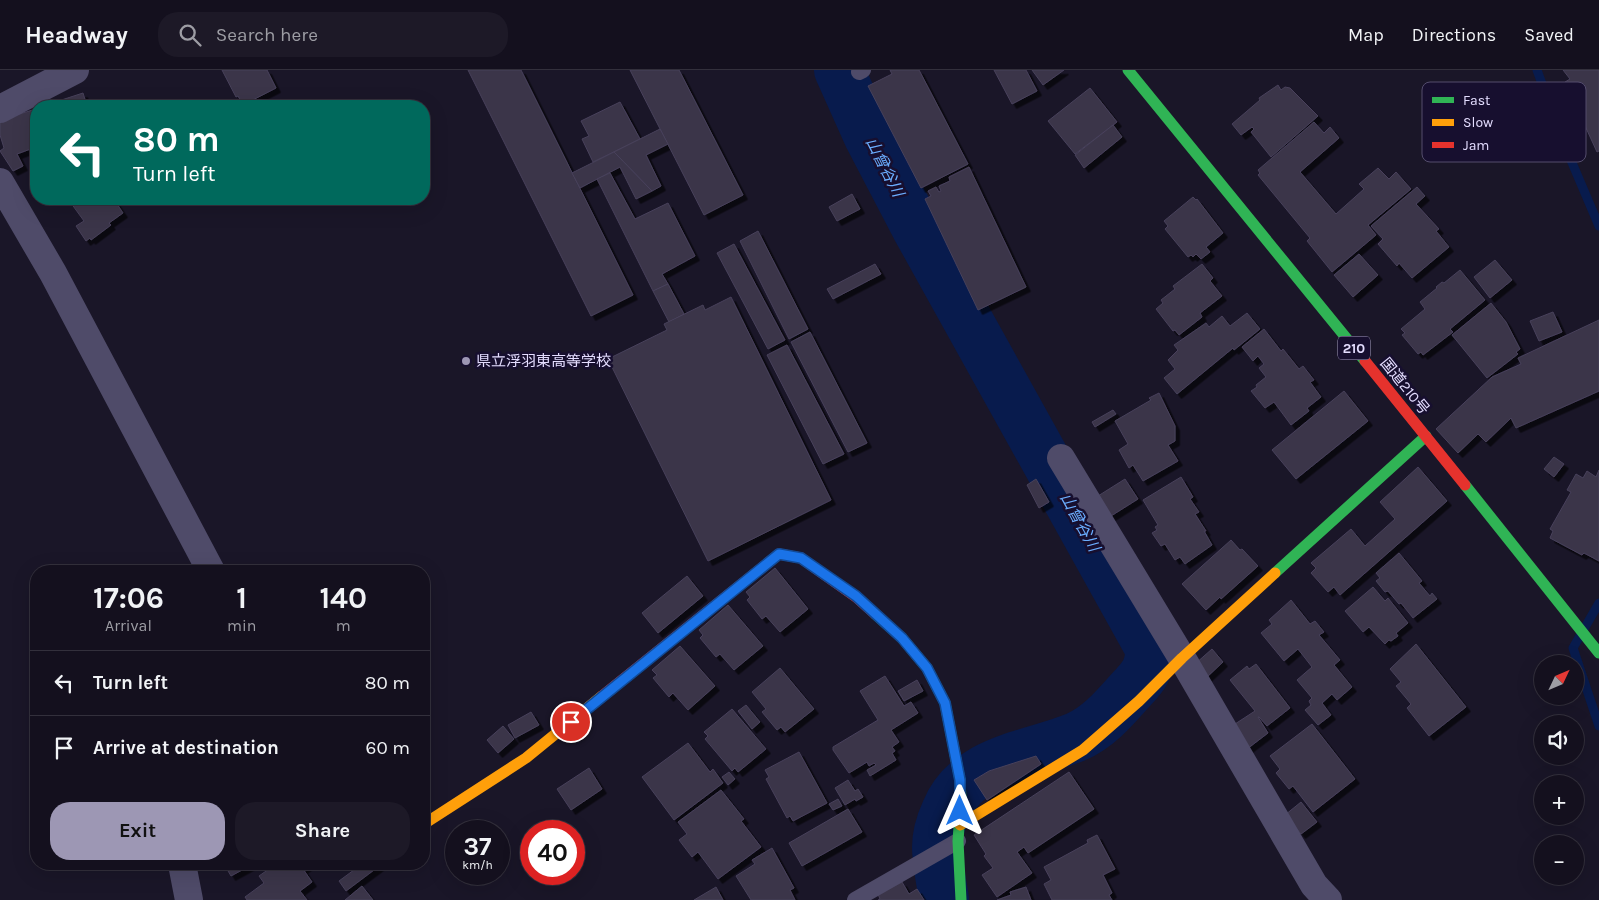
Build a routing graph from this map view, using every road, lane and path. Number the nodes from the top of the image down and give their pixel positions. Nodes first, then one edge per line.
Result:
1 (75, 70) edge
2 (1128, 70) edge
3 (0, 109) edge
4 (0, 182) edge
5 (1426, 436) junction
6 (1061, 458) dead end
7 (208, 565) edge
8 (1599, 653) edge
9 (1182, 658) junction
10 (430, 820) edge
11 (948, 842) junction
12 (183, 870) edge
13 (189, 900) edge
14 (855, 900) edge
15 (961, 900) edge
16 (1328, 900) edge

1 - 3 street
2 - 5 main road, 国道210号 / 210
4 - 7 street
5 - 8 main road, 国道210号 / 210
5 - 9 main road
6 - 9 street
9 - 11 main road
9 - 16 street
10 - 11 main road
11 - 14 lane
11 - 15 main road
12 - 13 street

